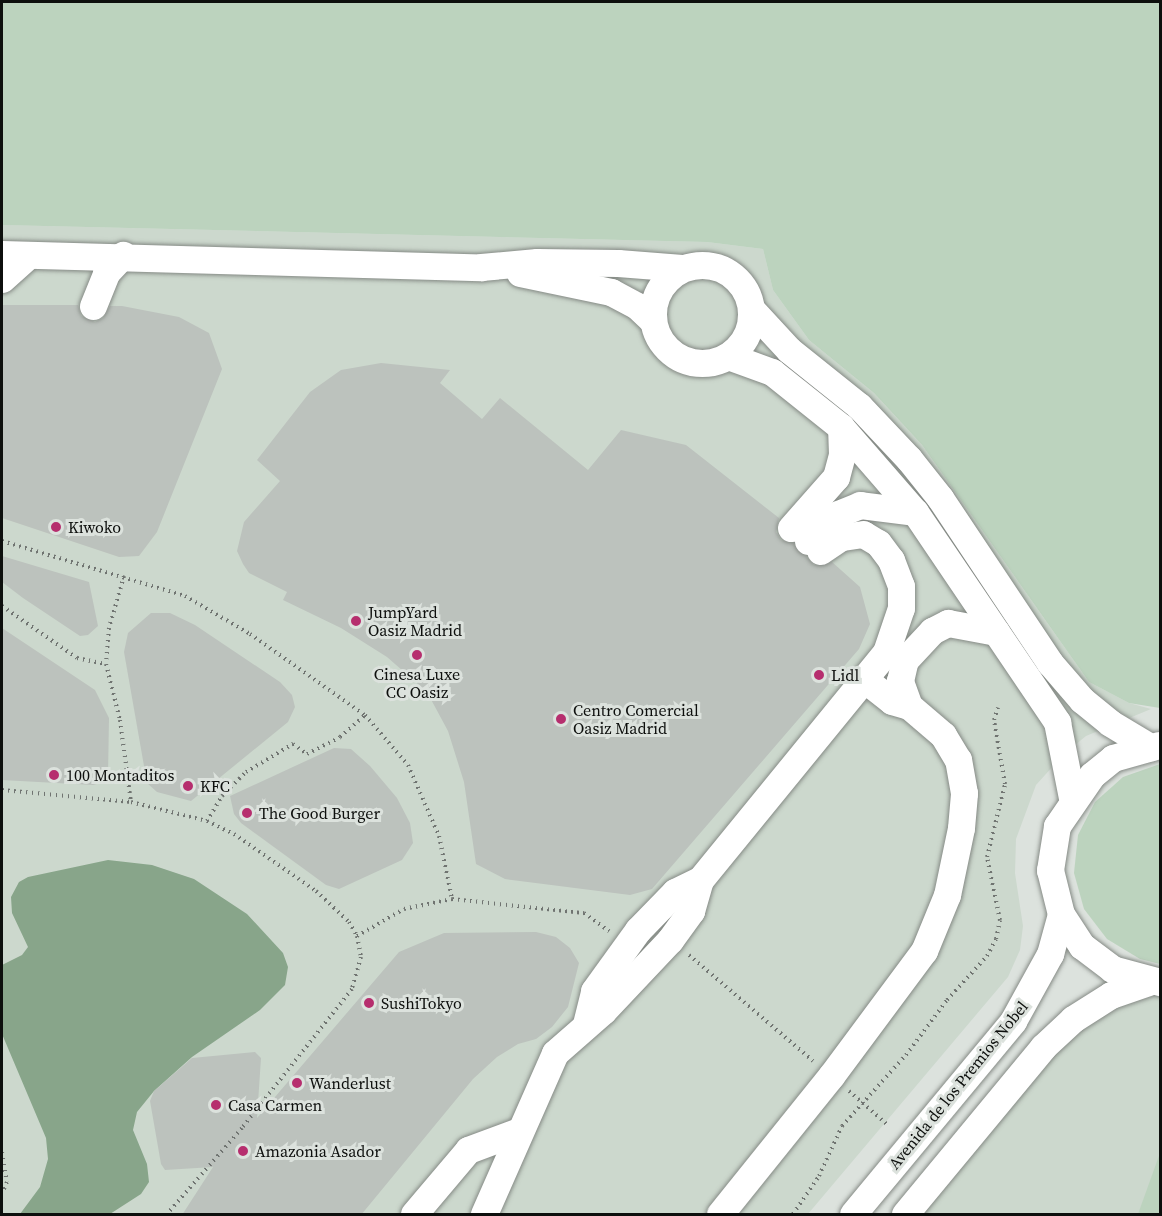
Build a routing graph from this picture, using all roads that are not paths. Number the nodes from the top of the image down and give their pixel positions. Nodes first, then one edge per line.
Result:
1 (2, 254) edge
2 (29, 255) junction
3 (123, 255) junction
4 (502, 267) junction
5 (682, 268) junction
6 (2, 279) edge
7 (93, 306) dead end
8 (752, 310) junction
9 (653, 321) junction
10 (728, 356) junction
11 (841, 427) junction
12 (915, 512) junction
13 (811, 544) junction
14 (996, 632) junction
15 (866, 681) junction
16 (909, 706) junction
17 (1155, 746) edge
18 (1072, 798) junction
19 (700, 880) junction
20 (1061, 914) junction
21 (1154, 982) edge
22 (586, 1024) junction
23 (519, 1131) junction
24 (414, 1215) edge
25 (484, 1215) edge
26 (720, 1215) edge
27 (853, 1215) edge
28 (905, 1215) edge

1 - 2 street
2 - 3 street
2 - 6 street
3 - 4 street
3 - 7 street
4 - 5 street
4 - 9 street
5 - 8 street
5 - 9 street
8 - 10 street
8 - 17 street
9 - 10 street
10 - 11 street
11 - 12 street
11 - 13 street
12 - 13 street
12 - 14 street
13 - 15 street
14 - 16 street
14 - 18 street
15 - 16 street
15 - 19 street
16 - 26 street
17 - 18 street
18 - 20 street
19 - 22 street
19 - 22 street
20 - 21 street
20 - 27 street, Avenida de los Premios Nobel
21 - 28 street
22 - 23 street
23 - 24 street
23 - 25 street

